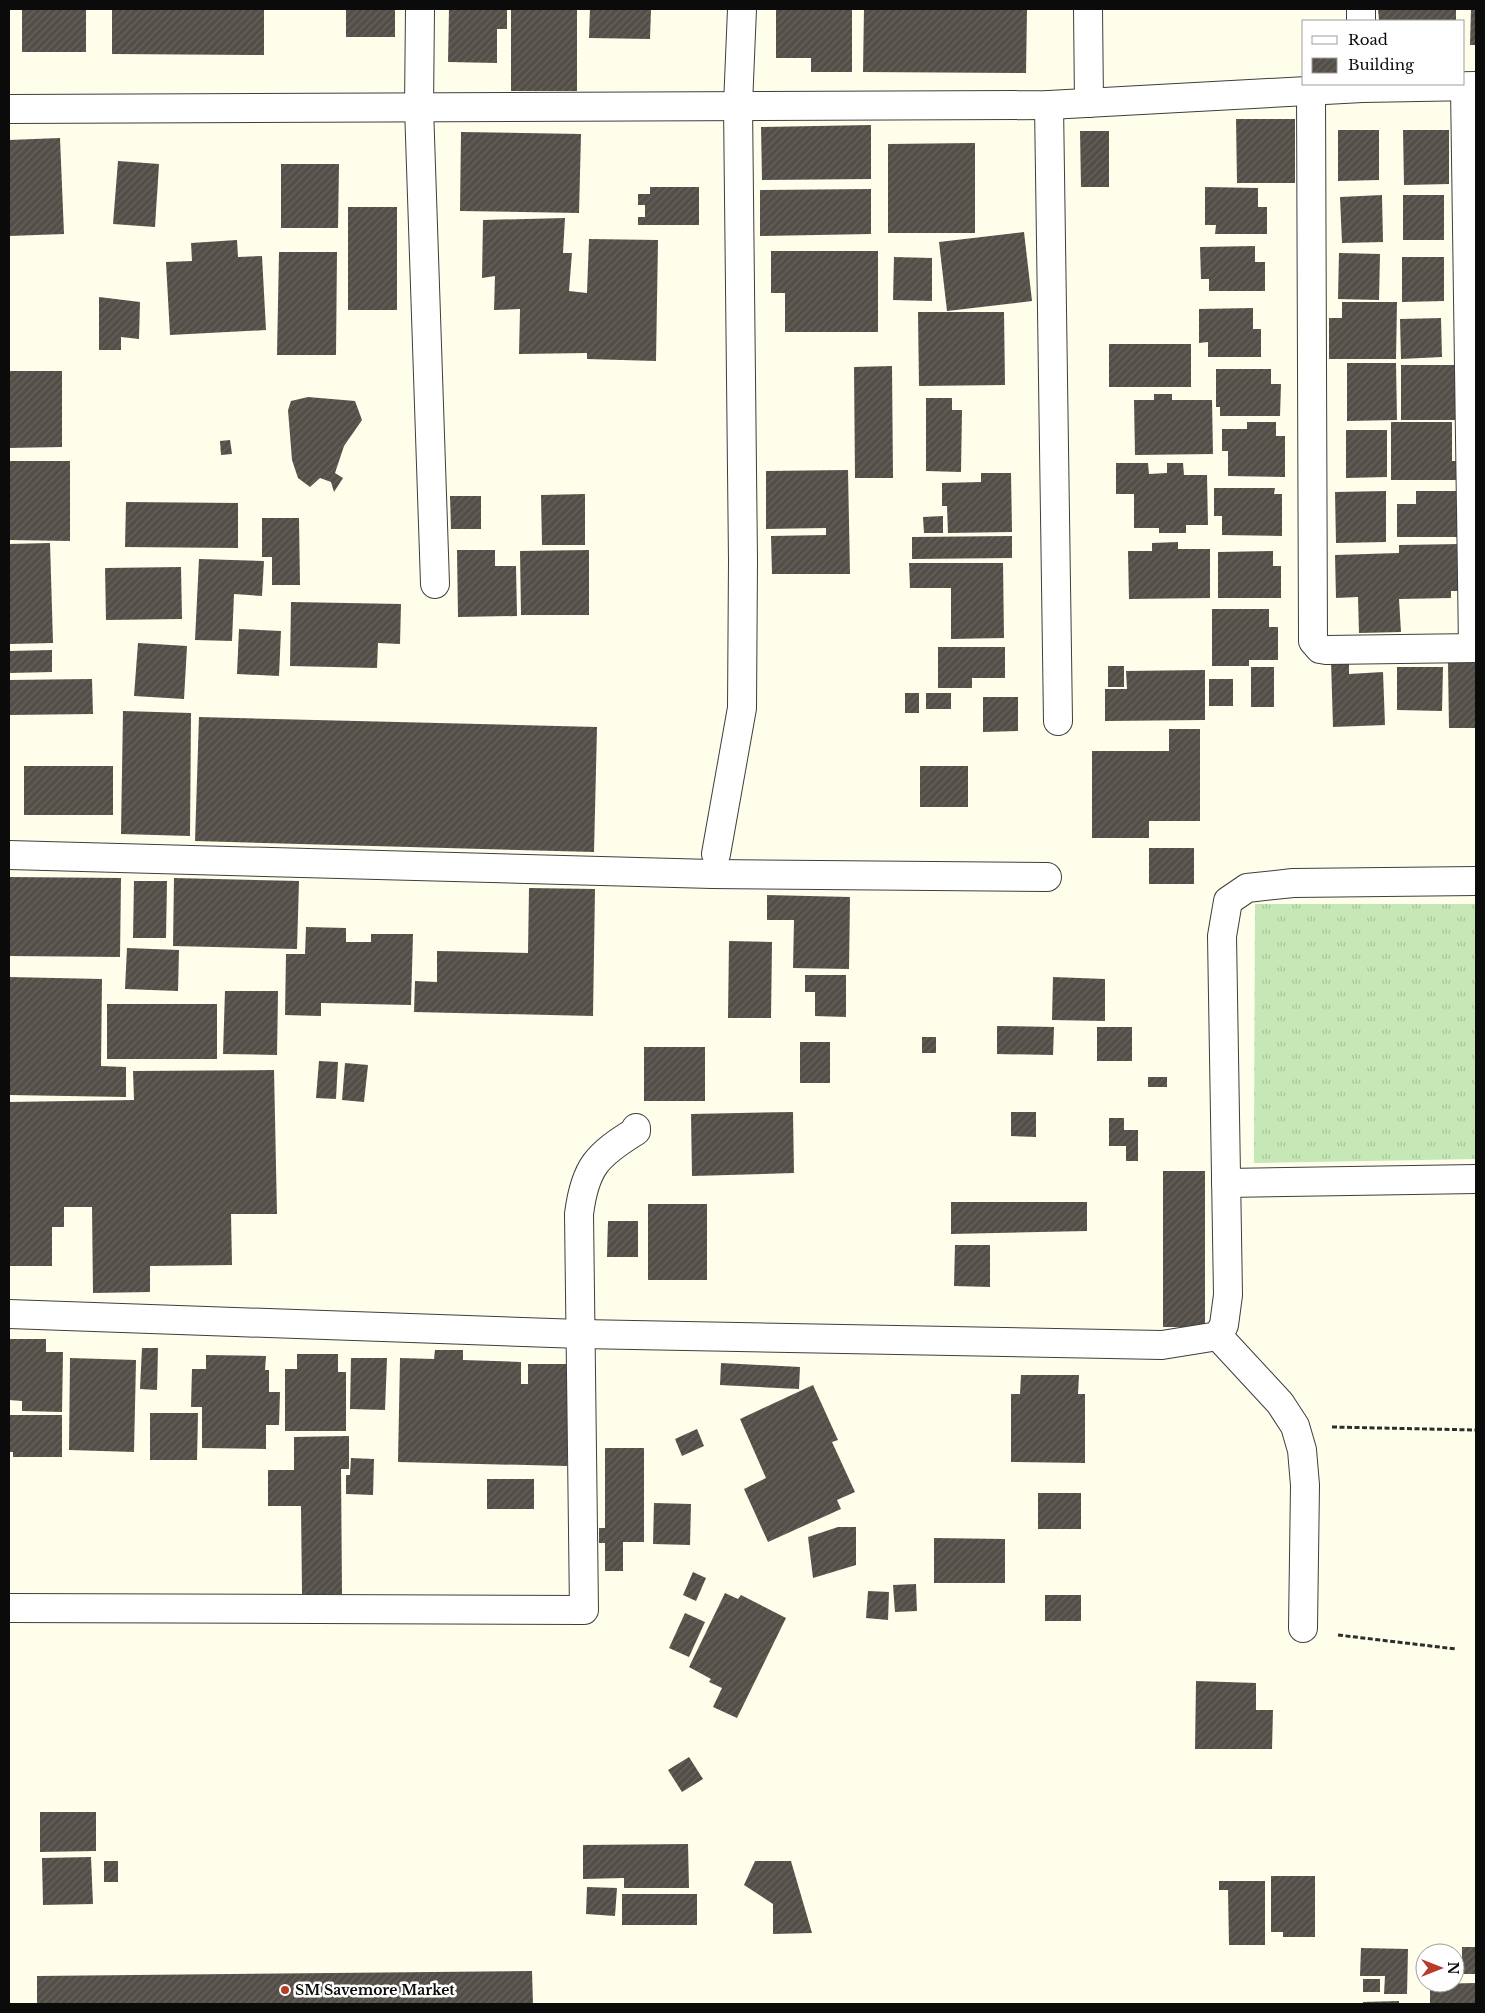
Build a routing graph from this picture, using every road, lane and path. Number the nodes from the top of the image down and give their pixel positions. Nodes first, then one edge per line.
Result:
1 (420, 9) edge
2 (742, 9) edge
3 (1088, 9) edge
4 (1362, 86) edge
5 (1471, 86) edge
6 (1311, 90) junction
7 (1089, 103) junction
8 (738, 105) junction
9 (1049, 105) junction
10 (420, 107) junction
11 (9, 109) edge
12 (435, 584) dead end
13 (1475, 648) edge
14 (1058, 721) dead end
15 (9, 854) edge
16 (716, 854) dead end
17 (1047, 877) dead end
18 (1476, 881) edge
19 (636, 1128) dead end
20 (1476, 1179) edge
21 (1226, 1183) junction
22 (9, 1314) edge
23 (581, 1334) junction
24 (1218, 1336) junction
25 (1295, 1426) junction
26 (1476, 1430) edge
27 (9, 1608) edge
28 (1303, 1628) joint
29 (1456, 1649) dead end

1 - 10 street
2 - 8 street
3 - 7 street
4 - 5 street
4 - 6 street
5 - 13 street
6 - 7 street
6 - 13 street
7 - 9 street
8 - 9 street
8 - 10 street
8 - 16 street
9 - 14 street
10 - 11 street
10 - 12 street
15 - 17 street
18 - 21 street
19 - 23 street
20 - 21 street
21 - 24 street
22 - 23 street
23 - 24 street
23 - 27 street
24 - 25 street
25 - 26 path
25 - 28 street
28 - 29 path

